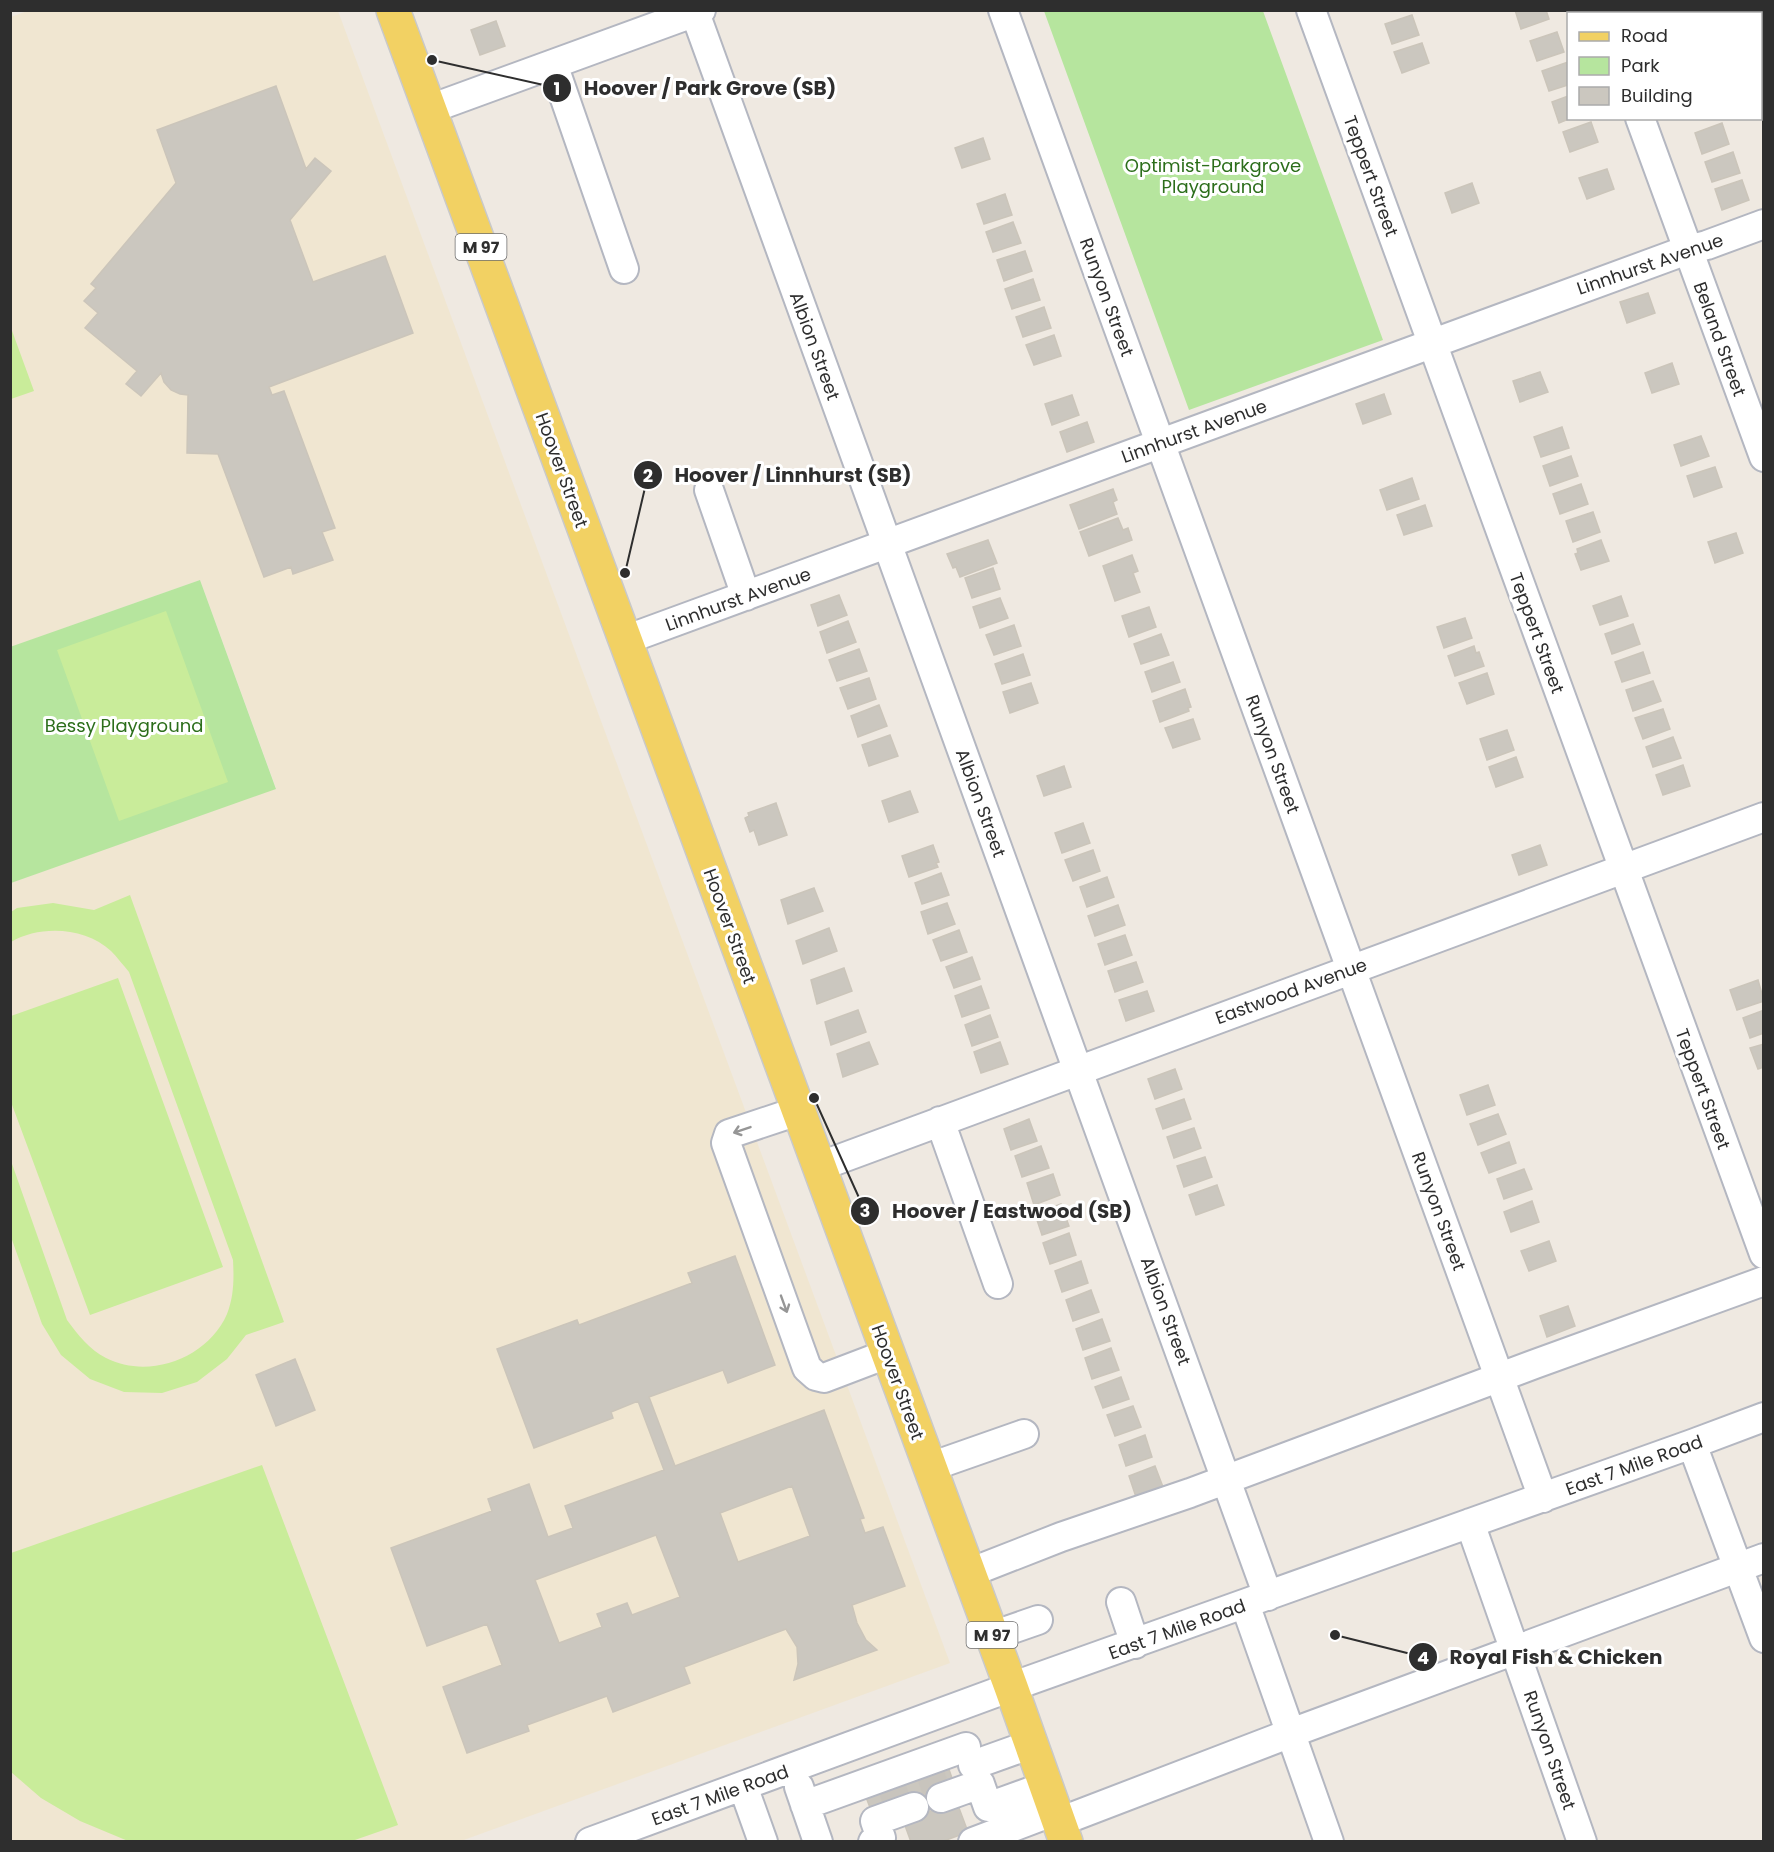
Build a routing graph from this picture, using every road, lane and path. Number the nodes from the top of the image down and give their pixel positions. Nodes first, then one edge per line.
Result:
1 (393, 10) edge
2 (1003, 10) edge
3 (1311, 10) edge
4 (696, 11) edge
5 (553, 64) junction
6 (430, 109) junction
7 (1641, 120) edge
8 (1764, 224) edge
9 (1688, 250) junction
10 (624, 269) dead end
11 (1432, 343) junction
12 (1160, 443) junction
13 (1764, 458) edge
14 (709, 490) dead end
15 (887, 545) junction
16 (746, 596) junction
17 (625, 640) junction
18 (1764, 817) edge
19 (1623, 869) junction
20 (1351, 969) junction
21 (1078, 1070) junction
22 (798, 1111) junction
23 (940, 1121) junction
24 (818, 1167) junction
25 (1764, 1254) edge
26 (1764, 1281) edge
27 (998, 1284) dead end
28 (888, 1353) junction
29 (1500, 1377) junction
30 (1764, 1417) edge
31 (1024, 1434) dead end
32 (1692, 1444) junction
33 (930, 1467) junction
34 (1226, 1479) junction
35 (1543, 1498) junction
36 (1470, 1523) junction
37 (1751, 1563) edge
38 (969, 1573) junction
39 (1257, 1600) junction
40 (1121, 1602) dead end
41 (1038, 1620) dead end
42 (992, 1636) junction
43 (1764, 1638) edge
44 (1135, 1644) junction
45 (1515, 1650) junction
46 (1011, 1687) junction
47 (951, 1710) junction
48 (1291, 1733) junction
49 (1032, 1744) junction
50 (973, 1765) junction
51 (792, 1768) junction
52 (743, 1786) junction
53 (908, 1787) edge
54 (805, 1804) junction
55 (1057, 1815) edge
56 (590, 1842) edge
57 (763, 1842) edge
58 (818, 1842) edge
59 (973, 1842) edge
60 (1329, 1842) edge
61 (1582, 1842) edge

1 - 6 main road, Hoover Street / M 97
2 - 12 street, Runyon Street
3 - 11 street, Teppert Street
4 - 5 street
4 - 15 street, Albion Street
5 - 6 street
5 - 10 street
6 - 17 main road, Hoover Street / M 97
7 - 9 street, Beland Street
8 - 9 street, Linnhurst Avenue
9 - 11 street, Linnhurst Avenue
9 - 13 street, Beland Street
11 - 12 street, Linnhurst Avenue
11 - 19 street, Teppert Street
12 - 15 street, Linnhurst Avenue
12 - 20 street, Runyon Street
14 - 16 street
15 - 16 street, Linnhurst Avenue
15 - 21 street, Albion Street
16 - 17 street, Linnhurst Avenue
17 - 22 main road, Hoover Street / M 97
18 - 19 street, Eastwood Avenue
19 - 20 street, Eastwood Avenue
19 - 25 street, Teppert Street
20 - 21 street, Eastwood Avenue
20 - 29 street, Runyon Street
21 - 23 street, Eastwood Avenue
21 - 34 street, Albion Street
22 - 24 main road, Hoover Street / M 97
22 -> 28 street
23 - 24 street, Eastwood Avenue
23 - 27 street
24 - 28 main road, Hoover Street / M 97
26 - 29 street
28 - 33 main road, Hoover Street / M 97
29 - 34 street
29 - 35 street, Runyon Street
30 - 32 street, East 7 Mile Road
31 - 33 street
32 - 35 street, East 7 Mile Road
32 - 37 street
33 - 38 main road, Hoover Street / M 97
34 - 38 street
34 - 39 street, Albion Street
35 - 36 street, East 7 Mile Road
36 - 39 street, East 7 Mile Road
36 - 45 street, Runyon Street
37 - 43 street
37 - 45 street
38 - 42 main road, Hoover Street / M 97
39 - 44 street, East 7 Mile Road
39 - 48 street, Albion Street
40 - 44 street
41 - 42 street
42 - 46 main road, Hoover Street / M 97
44 - 46 street, East 7 Mile Road
45 - 48 street
45 - 61 street, Runyon Street
46 - 47 street, East 7 Mile Road
46 - 49 main road, Hoover Street / M 97
47 - 50 street
47 - 51 street, East 7 Mile Road
48 - 55 street
48 - 60 street, Albion Street
49 - 50 street
49 - 55 main road, Hoover Street / M 97
50 - 53 street
50 - 53 street
50 - 55 street
51 - 52 street, East 7 Mile Road
51 - 54 street
52 - 56 street, East 7 Mile Road
52 - 57 street
53 - 54 street
54 - 58 street
55 - 59 street

